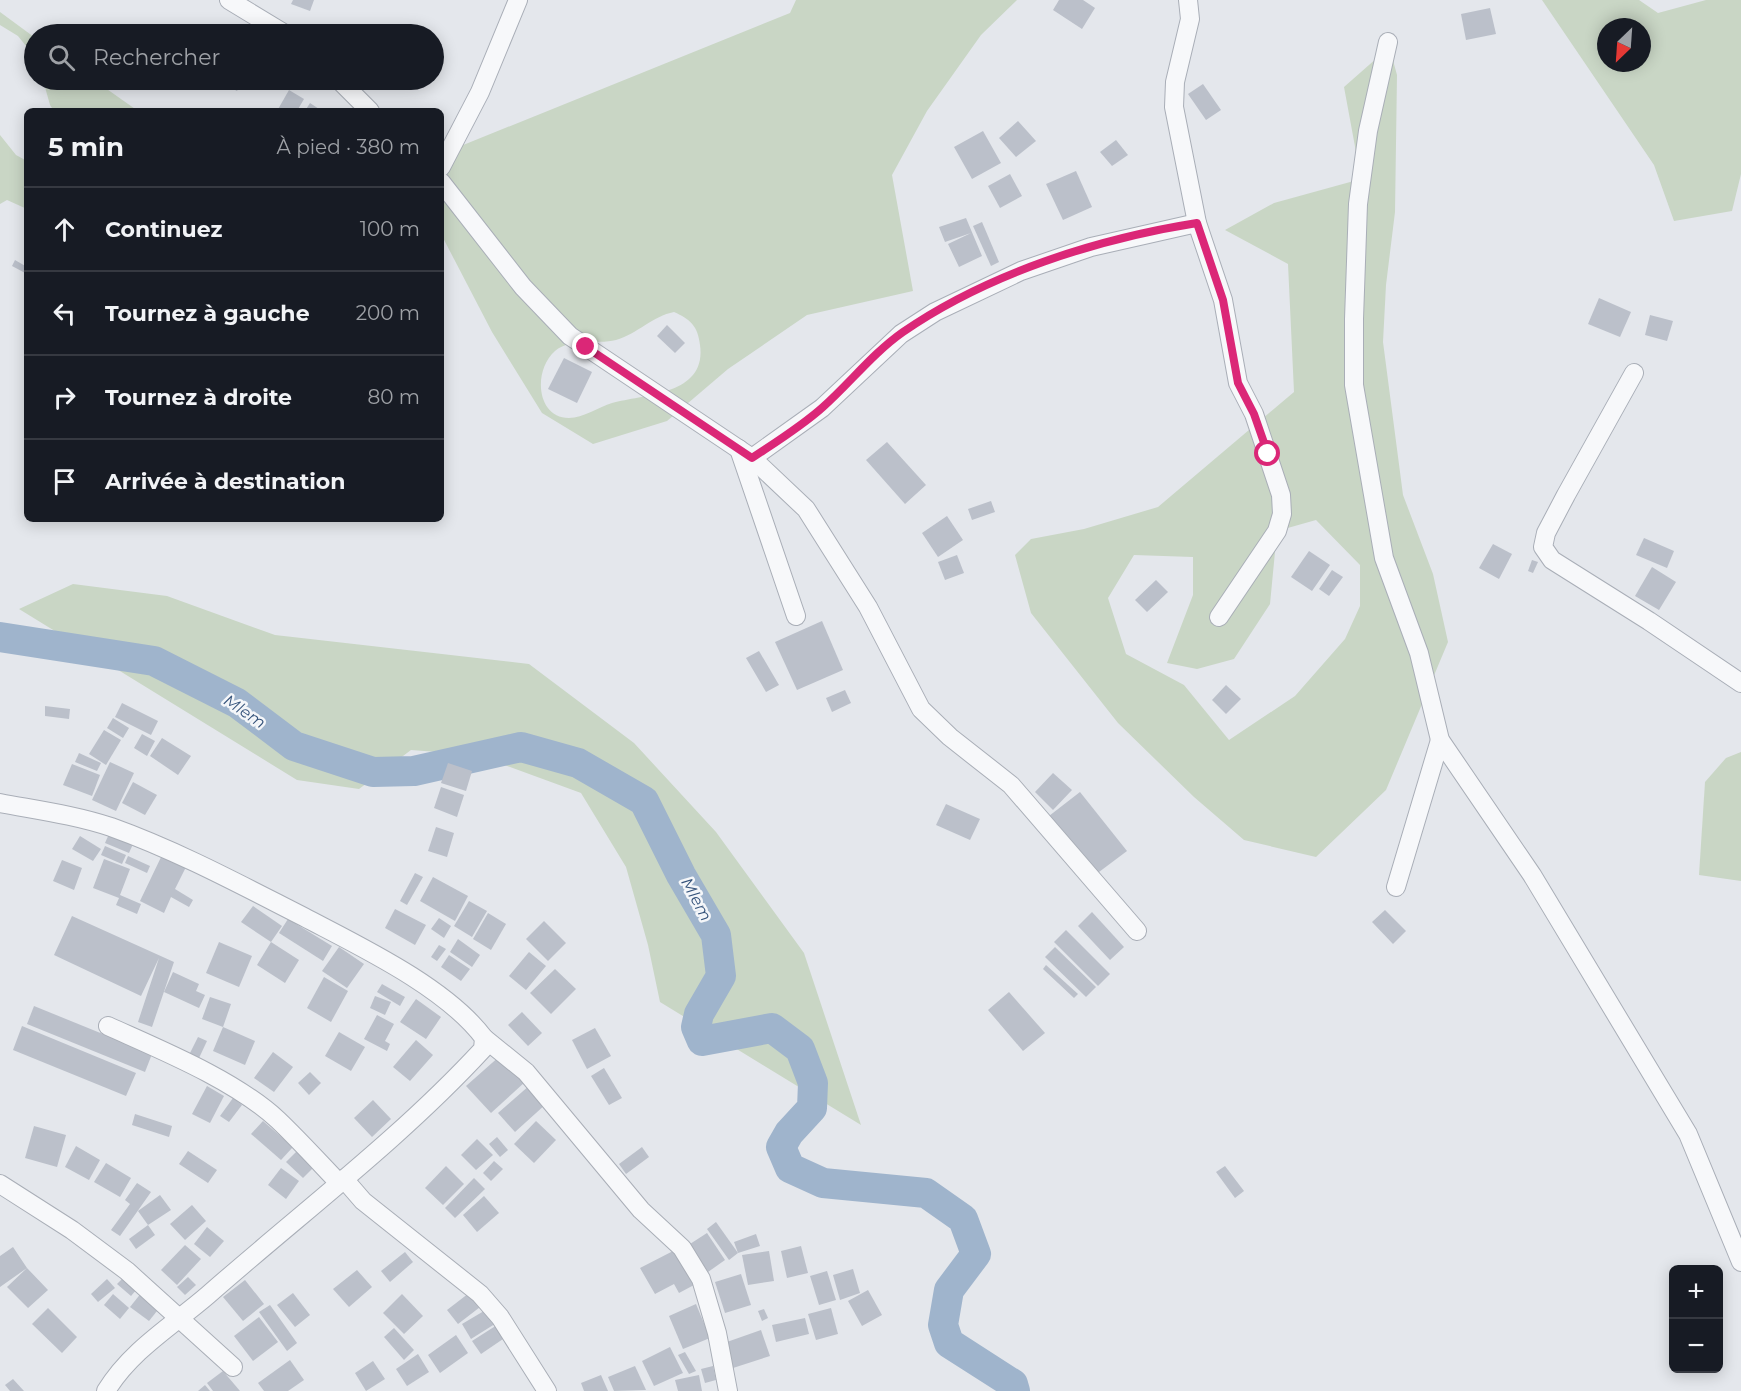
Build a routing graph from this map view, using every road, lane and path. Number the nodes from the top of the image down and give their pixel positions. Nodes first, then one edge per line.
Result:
1 (229, 0) edge
2 (518, 0) edge
3 (1188, 0) edge
4 (269, 24) edge
5 (1388, 42) dead end
6 (349, 90) edge
7 (367, 108) edge
8 (444, 161) edge
9 (444, 186) edge
10 (1197, 223) junction
11 (1634, 373) dead end
12 (746, 453) junction
13 (796, 616) dead end
14 (1219, 617) dead end
15 (1741, 683) edge
16 (1440, 740) junction
17 (0, 803) edge
18 (1396, 887) dead end
19 (1137, 931) dead end
20 (108, 1026) dead end
21 (484, 1038) junction
22 (342, 1181) junction
23 (0, 1184) edge
24 (1741, 1262) edge
25 (181, 1318) junction
26 (233, 1367) dead end
27 (106, 1391) edge
28 (547, 1391) edge
29 (728, 1391) edge

1 - 4 street
2 - 8 street
3 - 10 street
5 - 16 street
6 - 7 street
9 - 12 street
10 - 12 street
10 - 14 street
11 - 15 street
12 - 13 street
12 - 19 street
16 - 18 street
16 - 24 street
17 - 21 street
20 - 22 street
21 - 22 street
21 - 29 street
22 - 25 street
22 - 28 street
23 - 25 street
25 - 26 street
25 - 27 street

